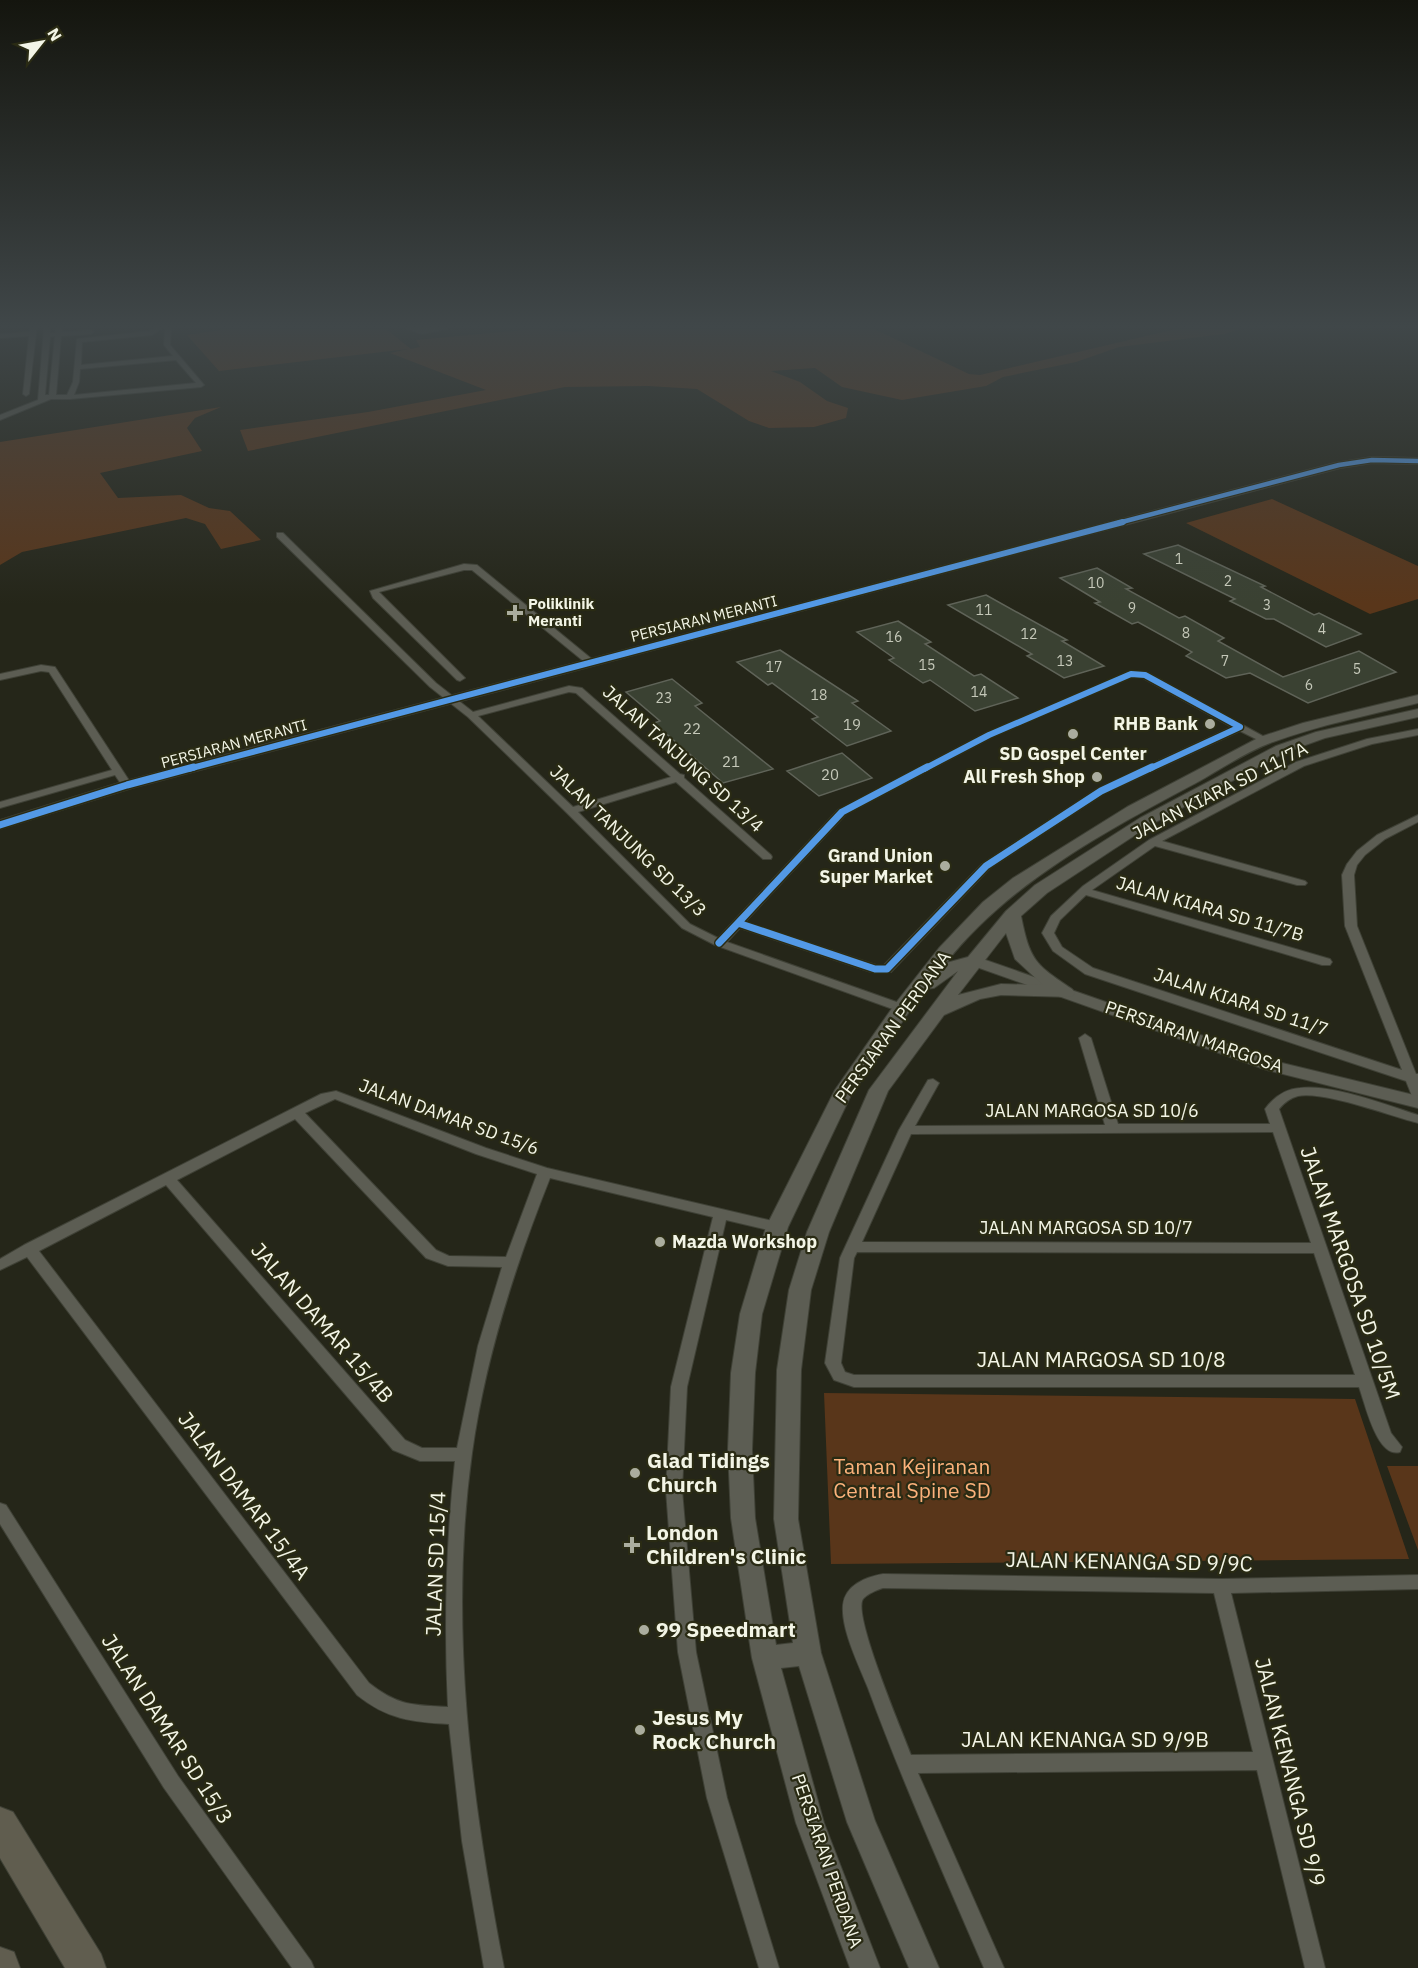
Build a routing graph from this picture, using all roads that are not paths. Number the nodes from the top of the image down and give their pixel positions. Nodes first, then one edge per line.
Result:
1 (1418, 461) edge
2 (280, 535) dead end
3 (590, 662) junction
4 (0, 677) edge
5 (460, 678) dead end
6 (1418, 699) edge
7 (453, 700) junction
8 (1418, 713) edge
9 (471, 715) junction
10 (1240, 727) junction
11 (1418, 732) edge
12 (1265, 740) junction
13 (118, 771) junction
14 (680, 777) junction
15 (127, 785) junction
16 (0, 805) edge
17 (571, 811) junction
18 (1418, 818) edge
19 (0, 825) edge
20 (1153, 842) junction
21 (767, 857) dead end
22 (1301, 883) dead end
23 (1084, 891) junction
24 (989, 906) junction
25 (1012, 915) junction
26 (737, 923) junction
27 (719, 943) junction
28 (1058, 949) joint
29 (974, 961) junction
30 (1326, 962) dead end
31 (1066, 993) junction
32 (906, 1003) junction
33 (936, 1012) junction
34 (1086, 1038) dead end
35 (1414, 1078) edge
36 (933, 1083) dead end
37 (1418, 1096) edge
38 (1418, 1102) edge
39 (296, 1112) junction
40 (1418, 1119) edge
41 (1113, 1128) junction
42 (1278, 1128) junction
43 (906, 1130) junction
44 (545, 1172) junction
45 (168, 1178) junction
46 (720, 1215) junction
47 (777, 1227) junction
48 (852, 1247) junction
49 (1319, 1248) junction
50 (29, 1249) junction
51 (511, 1262) junction
52 (0, 1265) edge
53 (1365, 1381) junction
54 (1395, 1448) dead end
55 (464, 1454) junction
56 (0, 1510) edge
57 (1418, 1582) edge
58 (1221, 1586) junction
59 (808, 1653) junction
60 (765, 1658) junction
61 (457, 1716) junction
62 (1264, 1761) junction
63 (905, 1764) junction
64 (0, 1824) edge
65 (993, 1966) edge
66 (87, 1968) edge
67 (304, 1968) edge
68 (494, 1968) edge
69 (769, 1968) edge
70 (865, 1968) edge
71 (924, 1968) edge
72 (1315, 1968) edge

1 - 3 street, PERSIARAN MERANTI
2 - 7 street, JALAN TANJUNG SD 13/3
3 - 5 street
3 - 7 street, PERSIARAN MERANTI
4 - 13 street
6 - 12 main road, PERSIARAN PERDANA
7 - 9 street, JALAN TANJUNG SD 13/3
7 - 15 street, PERSIARAN MERANTI
8 - 25 main road, PERSIARAN PERDANA
9 - 14 street, JALAN TANJUNG SD 13/4
9 - 17 street, JALAN TANJUNG SD 13/3
10 - 12 street
10 - 26 street
10 - 26 street
11 - 20 street, JALAN KIARA SD 11/7A
12 - 24 main road, PERSIARAN PERDANA
13 - 15 street
13 - 16 street
14 - 17 street
14 - 21 street, JALAN TANJUNG SD 13/4
15 - 19 street, PERSIARAN MERANTI
17 - 27 street, JALAN TANJUNG SD 13/3
18 - 35 street
20 - 22 street
20 - 23 street, JALAN KIARA SD 11/7A
23 - 28 street, JALAN KIARA SD 11/7A
23 - 30 street, JALAN KIARA SD 11/7B
24 - 29 main road
24 - 32 main road, PERSIARAN PERDANA
25 - 29 main road, PERSIARAN PERDANA
25 - 31 main road
26 - 27 street
27 - 32 street, JALAN TANJUNG SD 13/3
28 - 35 street, JALAN KIARA SD 11/7
29 - 31 street, PERSIARAN MARGOSA
29 - 32 main road
29 - 33 main road, PERSIARAN PERDANA
31 - 33 main road
31 - 38 street, PERSIARAN MARGOSA
32 - 47 main road, PERSIARAN PERDANA
33 - 59 main road, PERSIARAN PERDANA
34 - 41 street
35 - 37 street
36 - 43 street
39 - 44 street, JALAN DAMAR SD 15/6
39 - 45 street, JALAN DAMAR SD 15/6
39 - 51 street
40 - 42 street, JALAN MARGOSA SD 10/5M
41 - 42 street, JALAN MARGOSA SD 10/6
41 - 43 street, JALAN MARGOSA SD 10/6
42 - 49 street, JALAN MARGOSA SD 10/5M
43 - 48 street
44 - 46 street, JALAN DAMAR SD 15/6
44 - 51 street, JALAN SD 15/4
45 - 50 street, JALAN DAMAR SD 15/6
45 - 55 street, JALAN DAMAR 15/4B
46 - 47 street, JALAN DAMAR SD 15/6
46 - 69 street
47 - 60 main road, PERSIARAN PERDANA
48 - 49 street, JALAN MARGOSA SD 10/7
48 - 53 street, JALAN MARGOSA SD 10/8
49 - 53 street, JALAN MARGOSA SD 10/5M
50 - 52 street, JALAN DAMAR SD 15/6
50 - 61 street, JALAN DAMAR 15/4A
51 - 55 street, JALAN SD 15/4
53 - 54 street, JALAN MARGOSA SD 10/5M
55 - 61 street, JALAN SD 15/4
56 - 67 street, JALAN DAMAR SD 15/3
57 - 58 street, JALAN KENANGA SD 9/9C
58 - 62 street, JALAN KENANGA SD 9/9
58 - 63 street, JALAN KENANGA SD 9/9C
59 - 60 main road
59 - 71 main road, PERSIARAN PERDANA
60 - 70 main road, PERSIARAN PERDANA
61 - 68 street, JALAN SD 15/4
62 - 63 street, JALAN KENANGA SD 9/9B
62 - 72 street, JALAN KENANGA SD 9/9
63 - 65 street
64 - 66 highway

